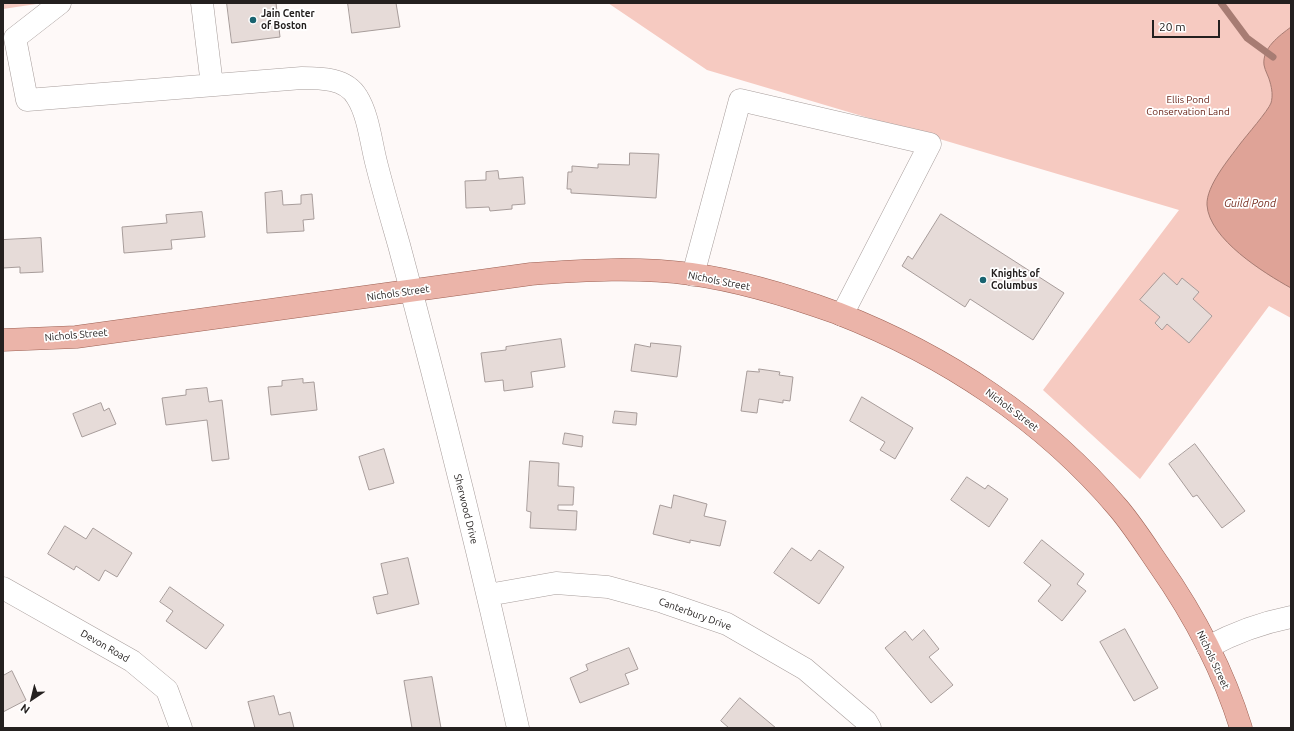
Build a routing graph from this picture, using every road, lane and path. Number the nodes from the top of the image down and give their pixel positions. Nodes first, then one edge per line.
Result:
1 (60, 3) edge
2 (202, 3) edge
3 (212, 85) junction
4 (693, 274) junction
5 (411, 291) junction
6 (842, 315) junction
7 (3, 340) edge
8 (3, 588) edge
9 (488, 596) junction
10 (1291, 616) edge
11 (1208, 647) junction
12 (181, 728) edge
13 (518, 728) edge
14 (870, 728) edge
15 (1241, 728) edge

1 - 3 street, Sherwood Drive
2 - 3 street
3 - 5 street, Sherwood Drive
4 - 5 main road, Nichols Street
4 - 6 main road, Nichols Street
4 - 6 street
5 - 7 main road, Nichols Street
5 - 9 street, Sherwood Drive
6 - 11 main road, Nichols Street
8 - 12 street, Devon Road
9 - 13 street, Sherwood Drive
9 - 14 street, Canterbury Drive
10 - 11 street
11 - 15 main road, Nichols Street

